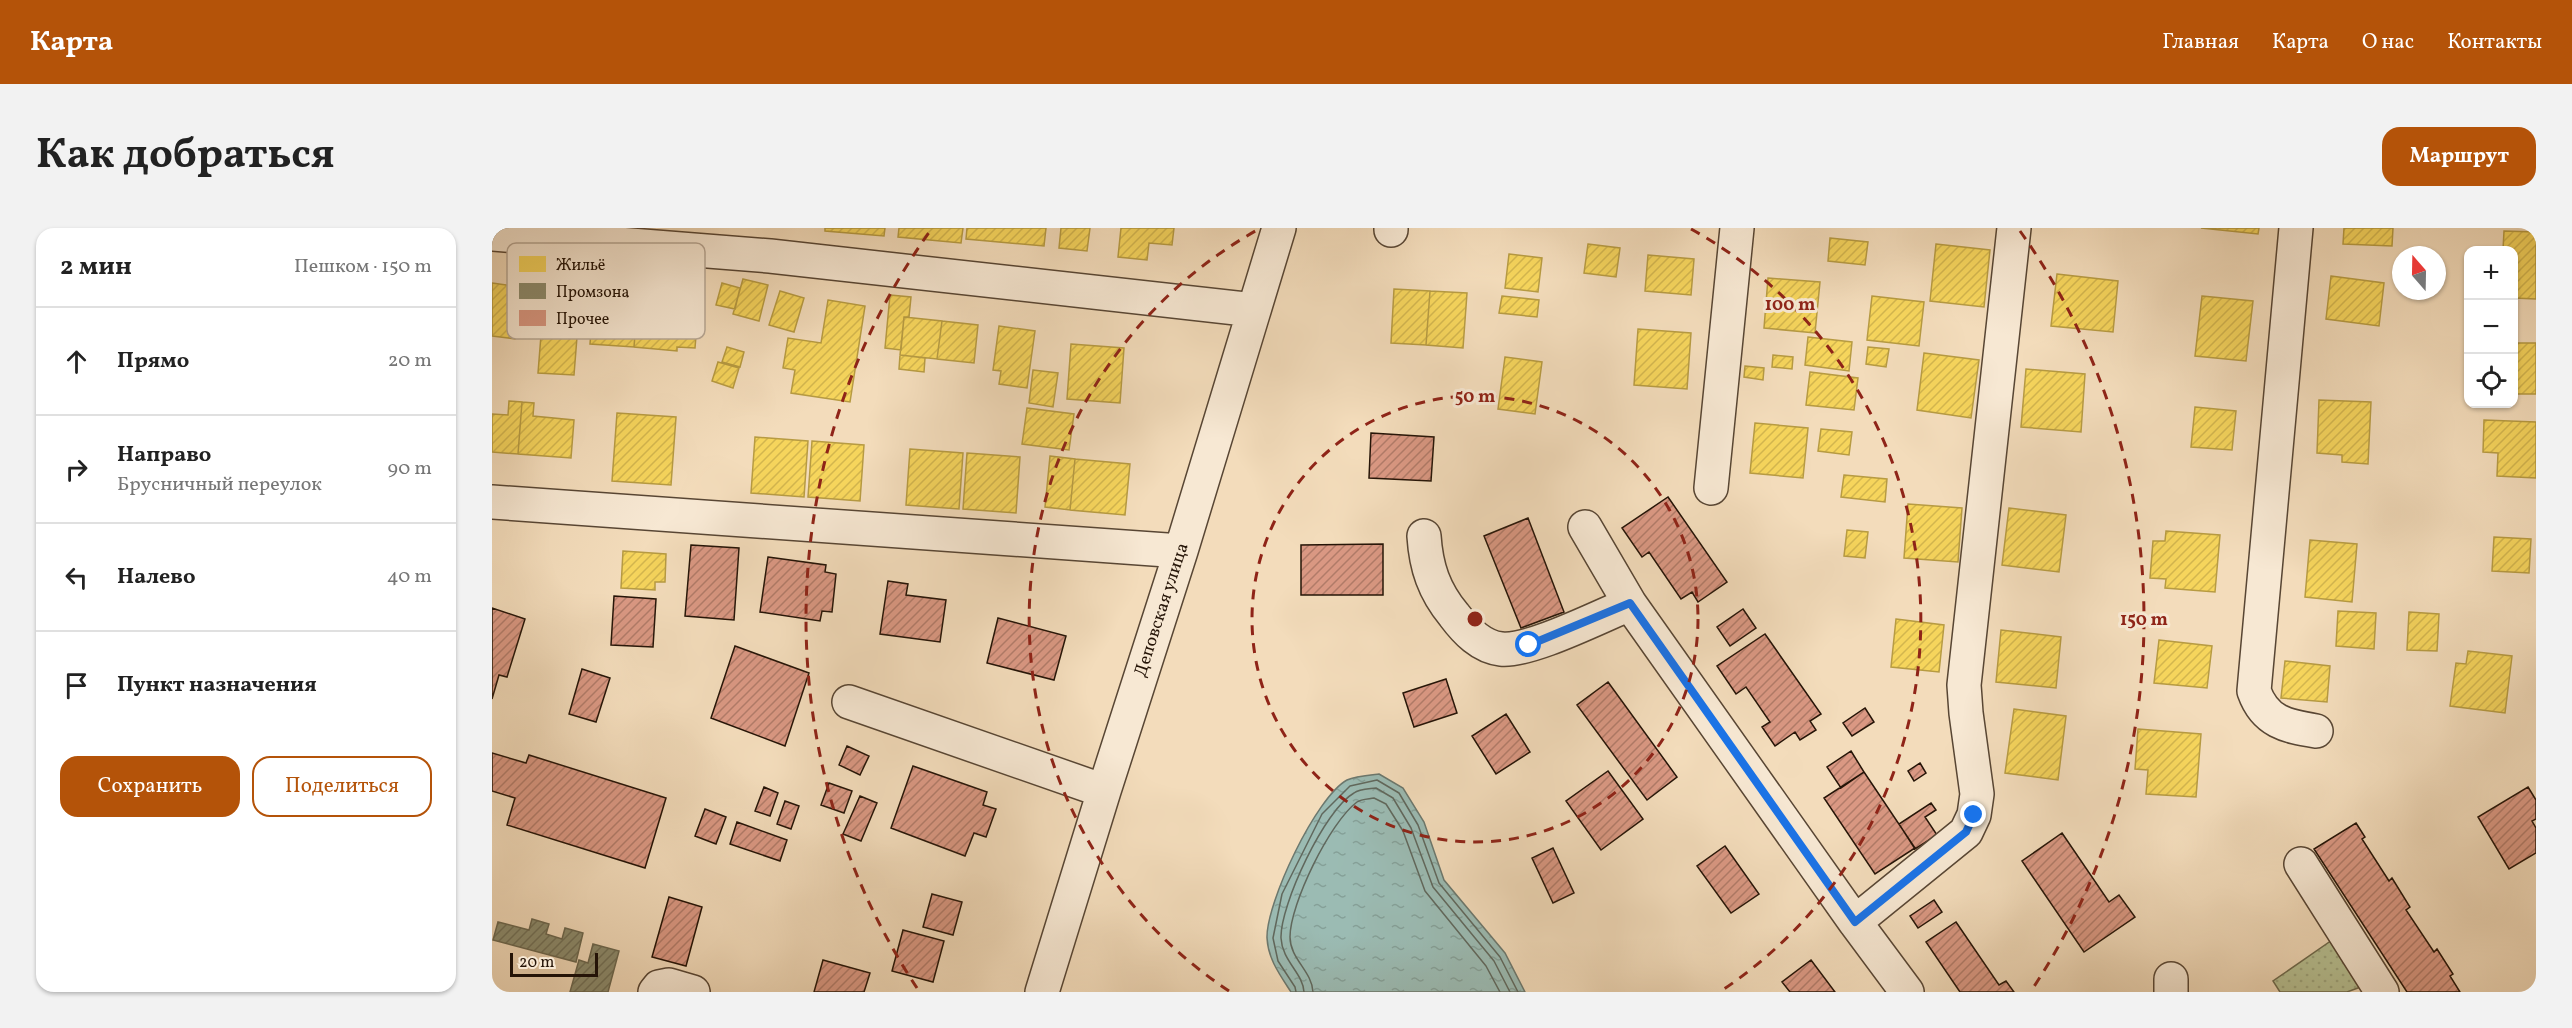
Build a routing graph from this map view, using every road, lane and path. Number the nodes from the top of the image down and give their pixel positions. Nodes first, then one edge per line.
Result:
1 (1279, 228) edge
2 (1737, 228) edge
3 (2014, 228) edge
4 (2296, 228) edge
5 (492, 234) edge
6 (773, 242) edge
7 (1254, 310) junction
8 (1711, 488) dead end
9 (492, 502) edge
10 (1585, 527) dead end
11 (1424, 536) dead end
12 (1181, 551) junction
13 (1630, 603) junction
14 (849, 702) dead end
15 (2316, 731) dead end
16 (1104, 791) junction
17 (2301, 864) dead end
18 (1855, 922) junction
19 (655, 992) edge
20 (693, 992) edge
21 (1042, 992) edge
22 (1907, 992) edge
23 (2382, 992) edge

1 - 7 street, Деповская улица
2 - 8 street
3 - 18 street
4 - 15 street
5 - 6 street
6 - 7 street
7 - 12 street, Деповская улица
9 - 12 street
10 - 13 street
11 - 13 street
12 - 16 street, Деповская улица
13 - 18 street
14 - 16 street
16 - 21 street, Деповская улица
17 - 23 street
18 - 22 street
19 - 20 street

